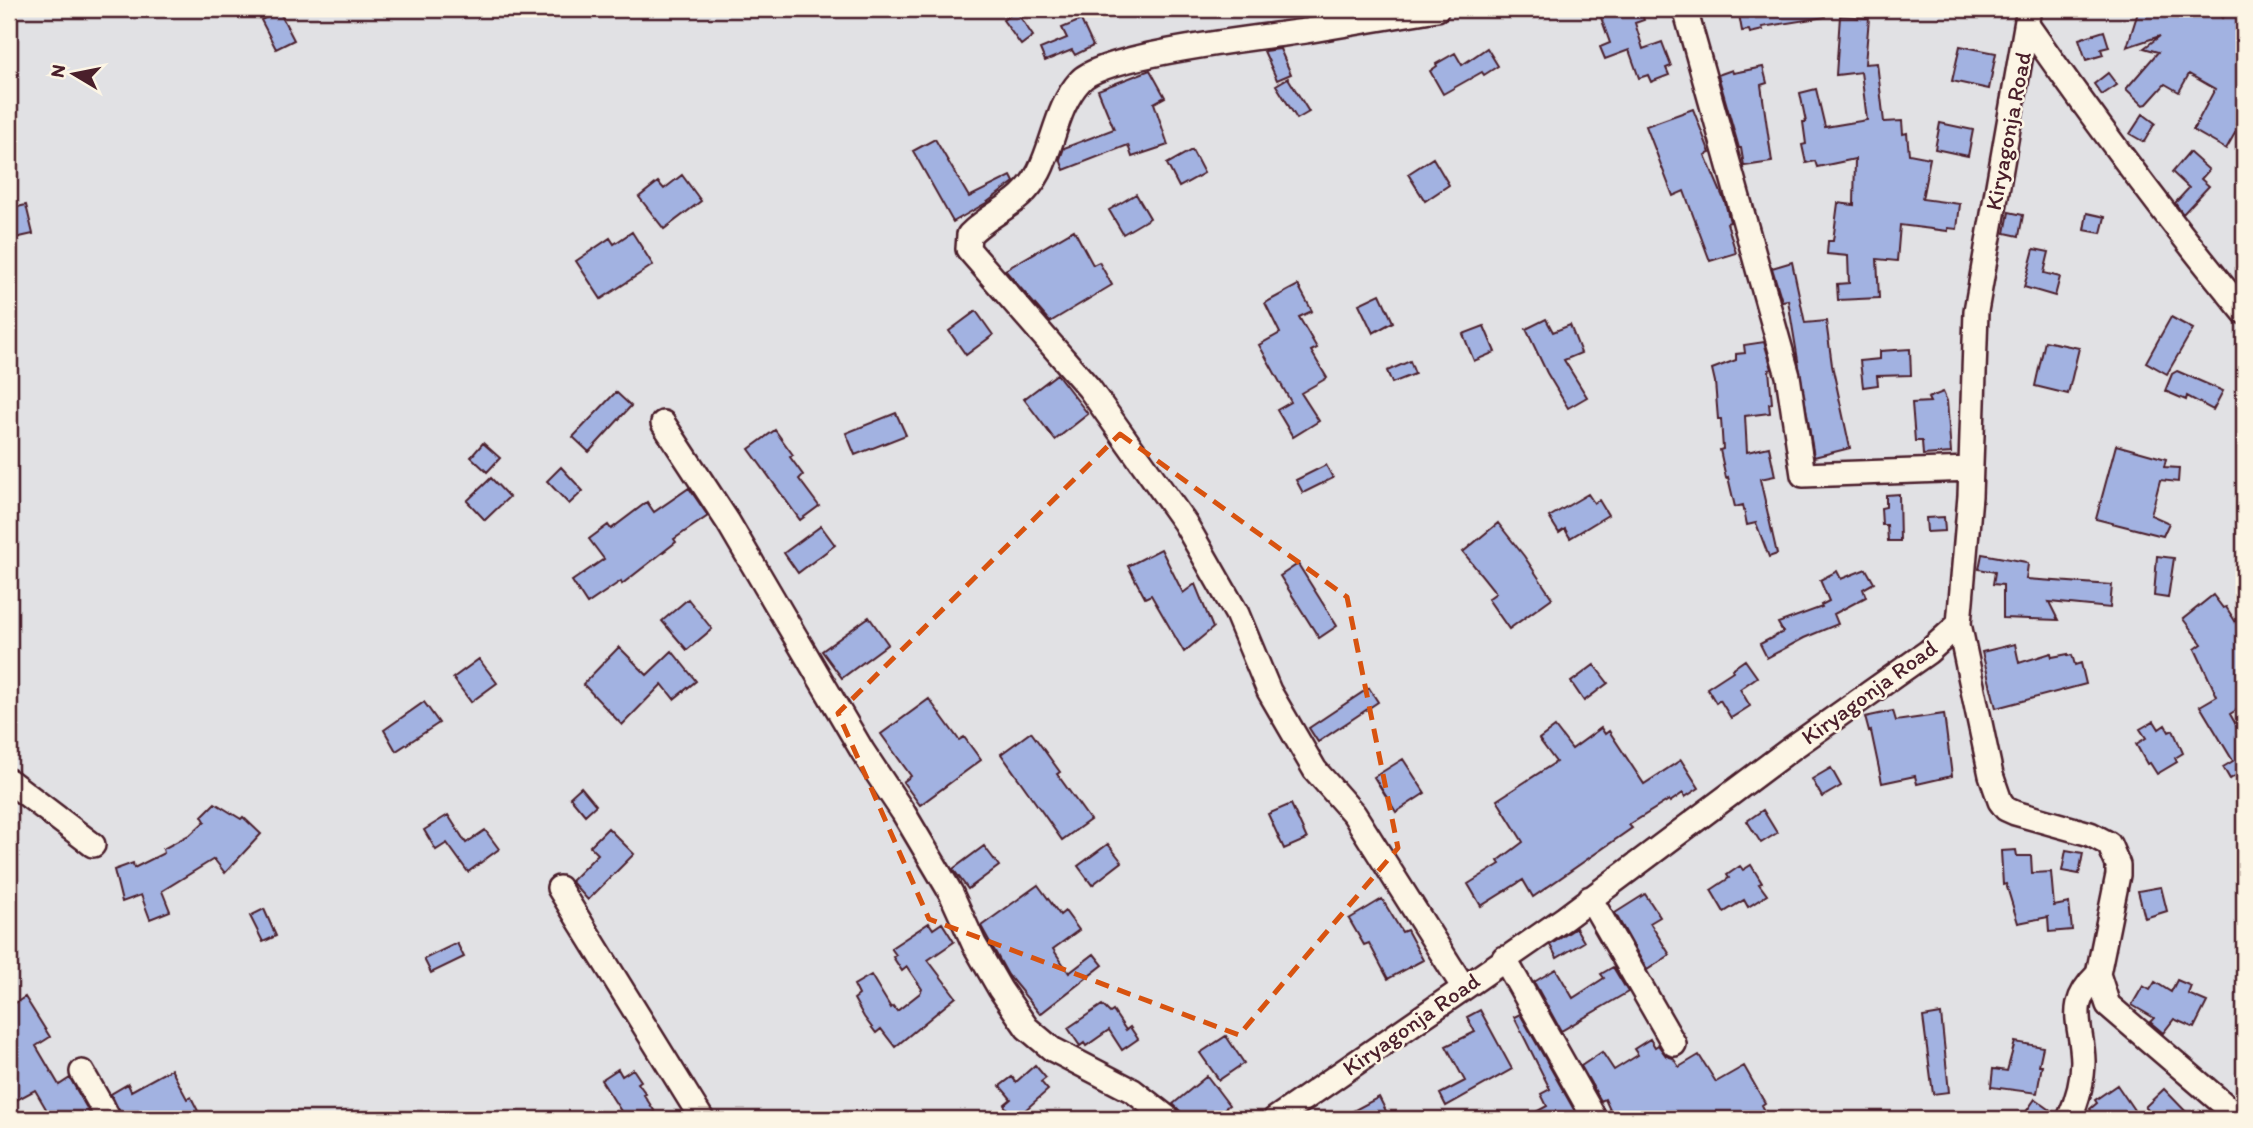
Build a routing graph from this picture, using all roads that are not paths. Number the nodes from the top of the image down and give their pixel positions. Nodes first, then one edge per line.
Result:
1 (1437, 9) edge
2 (1685, 9) edge
3 (2029, 17) edge
4 (2244, 312) edge
5 (663, 423) dead end
6 (1971, 469) junction
7 (1959, 624) junction
8 (9, 781) edge
9 (93, 845) dead end
10 (559, 888) dead end
11 (1590, 898) junction
12 (1504, 958) junction
13 (2098, 974) junction
14 (1464, 988) junction
15 (1674, 1044) dead end
16 (82, 1072) dead end
17 (109, 1119) edge
18 (702, 1119) edge
19 (1169, 1119) edge
20 (1275, 1119) edge
21 (1595, 1119) edge
22 (2069, 1119) edge
23 (2241, 1119) edge

1 - 14 street
2 - 6 street
3 - 4 street
3 - 6 street, Kiryagonja Road
5 - 19 street
6 - 7 street, Kiryagonja Road
7 - 11 street, Kiryagonja Road
7 - 13 street
8 - 9 street
10 - 18 street
11 - 12 street, Kiryagonja Road
11 - 15 street
12 - 14 street, Kiryagonja Road
12 - 21 street
13 - 22 street
13 - 23 street
14 - 20 street, Kiryagonja Road
16 - 17 street

